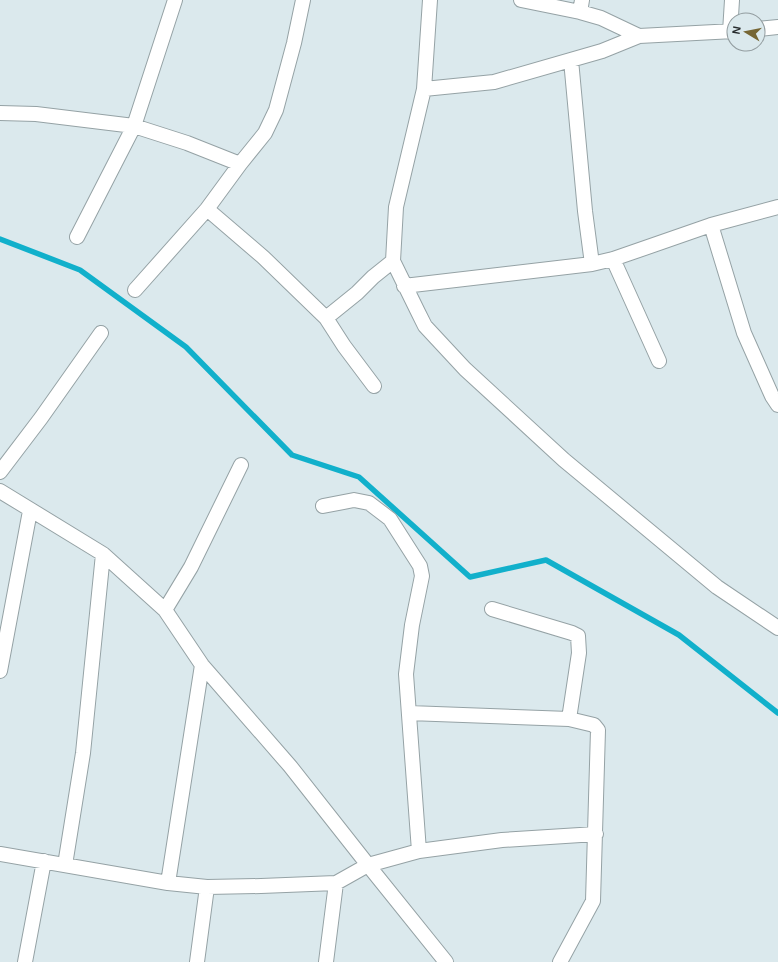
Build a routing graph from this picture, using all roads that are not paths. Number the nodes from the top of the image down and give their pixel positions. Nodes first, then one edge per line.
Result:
1 (175, 0) edge
2 (303, 0) edge
3 (430, 0) edge
4 (521, 0) edge
5 (732, 0) edge
6 (581, 6) edge
7 (732, 12) edge
8 (778, 27) edge
9 (766, 28) edge
10 (726, 31) edge
11 (639, 36) junction
12 (571, 60) junction
13 (424, 89) junction
14 (0, 113) edge
15 (134, 126) junction
16 (240, 164) junction
17 (778, 207) edge
18 (207, 209) junction
19 (712, 225) junction
20 (76, 237) dead end
21 (613, 259) junction
22 (393, 262) junction
23 (592, 264) junction
24 (404, 286) junction
25 (135, 290) dead end
26 (326, 318) junction
27 (101, 332) dead end
28 (658, 361) dead end
29 (374, 386) dead end
30 (778, 406) edge
31 (241, 465) dead end
32 (0, 472) edge
33 (0, 491) edge
34 (323, 506) dead end
35 (30, 510) junction
36 (103, 554) junction
37 (492, 609) dead end
38 (165, 610) junction
39 (777, 625) edge
40 (202, 665) junction
41 (0, 671) edge
42 (409, 713) junction
43 (569, 719) junction
44 (596, 834) junction
45 (419, 851) junction
46 (0, 854) edge
47 (44, 861) junction
48 (65, 865) junction
49 (368, 865) junction
50 (168, 883) junction
51 (336, 883) junction
52 (207, 887) junction
53 (25, 962) edge
54 (197, 962) edge
55 (326, 962) edge
56 (446, 962) edge
57 (560, 962) edge

1 - 15 street
2 - 16 street
3 - 13 street
4 - 6 street
5 - 7 street
6 - 11 street
8 - 9 street
10 - 11 street
11 - 12 street
12 - 13 street
12 - 23 street
13 - 22 street
14 - 15 street
15 - 16 street
15 - 20 street
16 - 18 street
17 - 19 street
18 - 25 street
18 - 26 street
19 - 21 street
19 - 30 street
21 - 23 street
21 - 28 street
22 - 24 street
22 - 26 street
23 - 24 street
24 - 39 street
26 - 29 street
27 - 32 street
31 - 38 street
33 - 35 street
34 - 42 street
35 - 36 street
35 - 41 street
36 - 38 street
36 - 48 street
37 - 43 street
38 - 40 street
40 - 49 street
40 - 50 street
42 - 43 street
42 - 45 street
43 - 44 street
44 - 45 street
44 - 57 street
45 - 49 street
46 - 47 street
47 - 48 street
47 - 53 street
48 - 50 street
49 - 51 street
49 - 56 street
50 - 52 street
51 - 52 street
51 - 55 street
52 - 54 street

